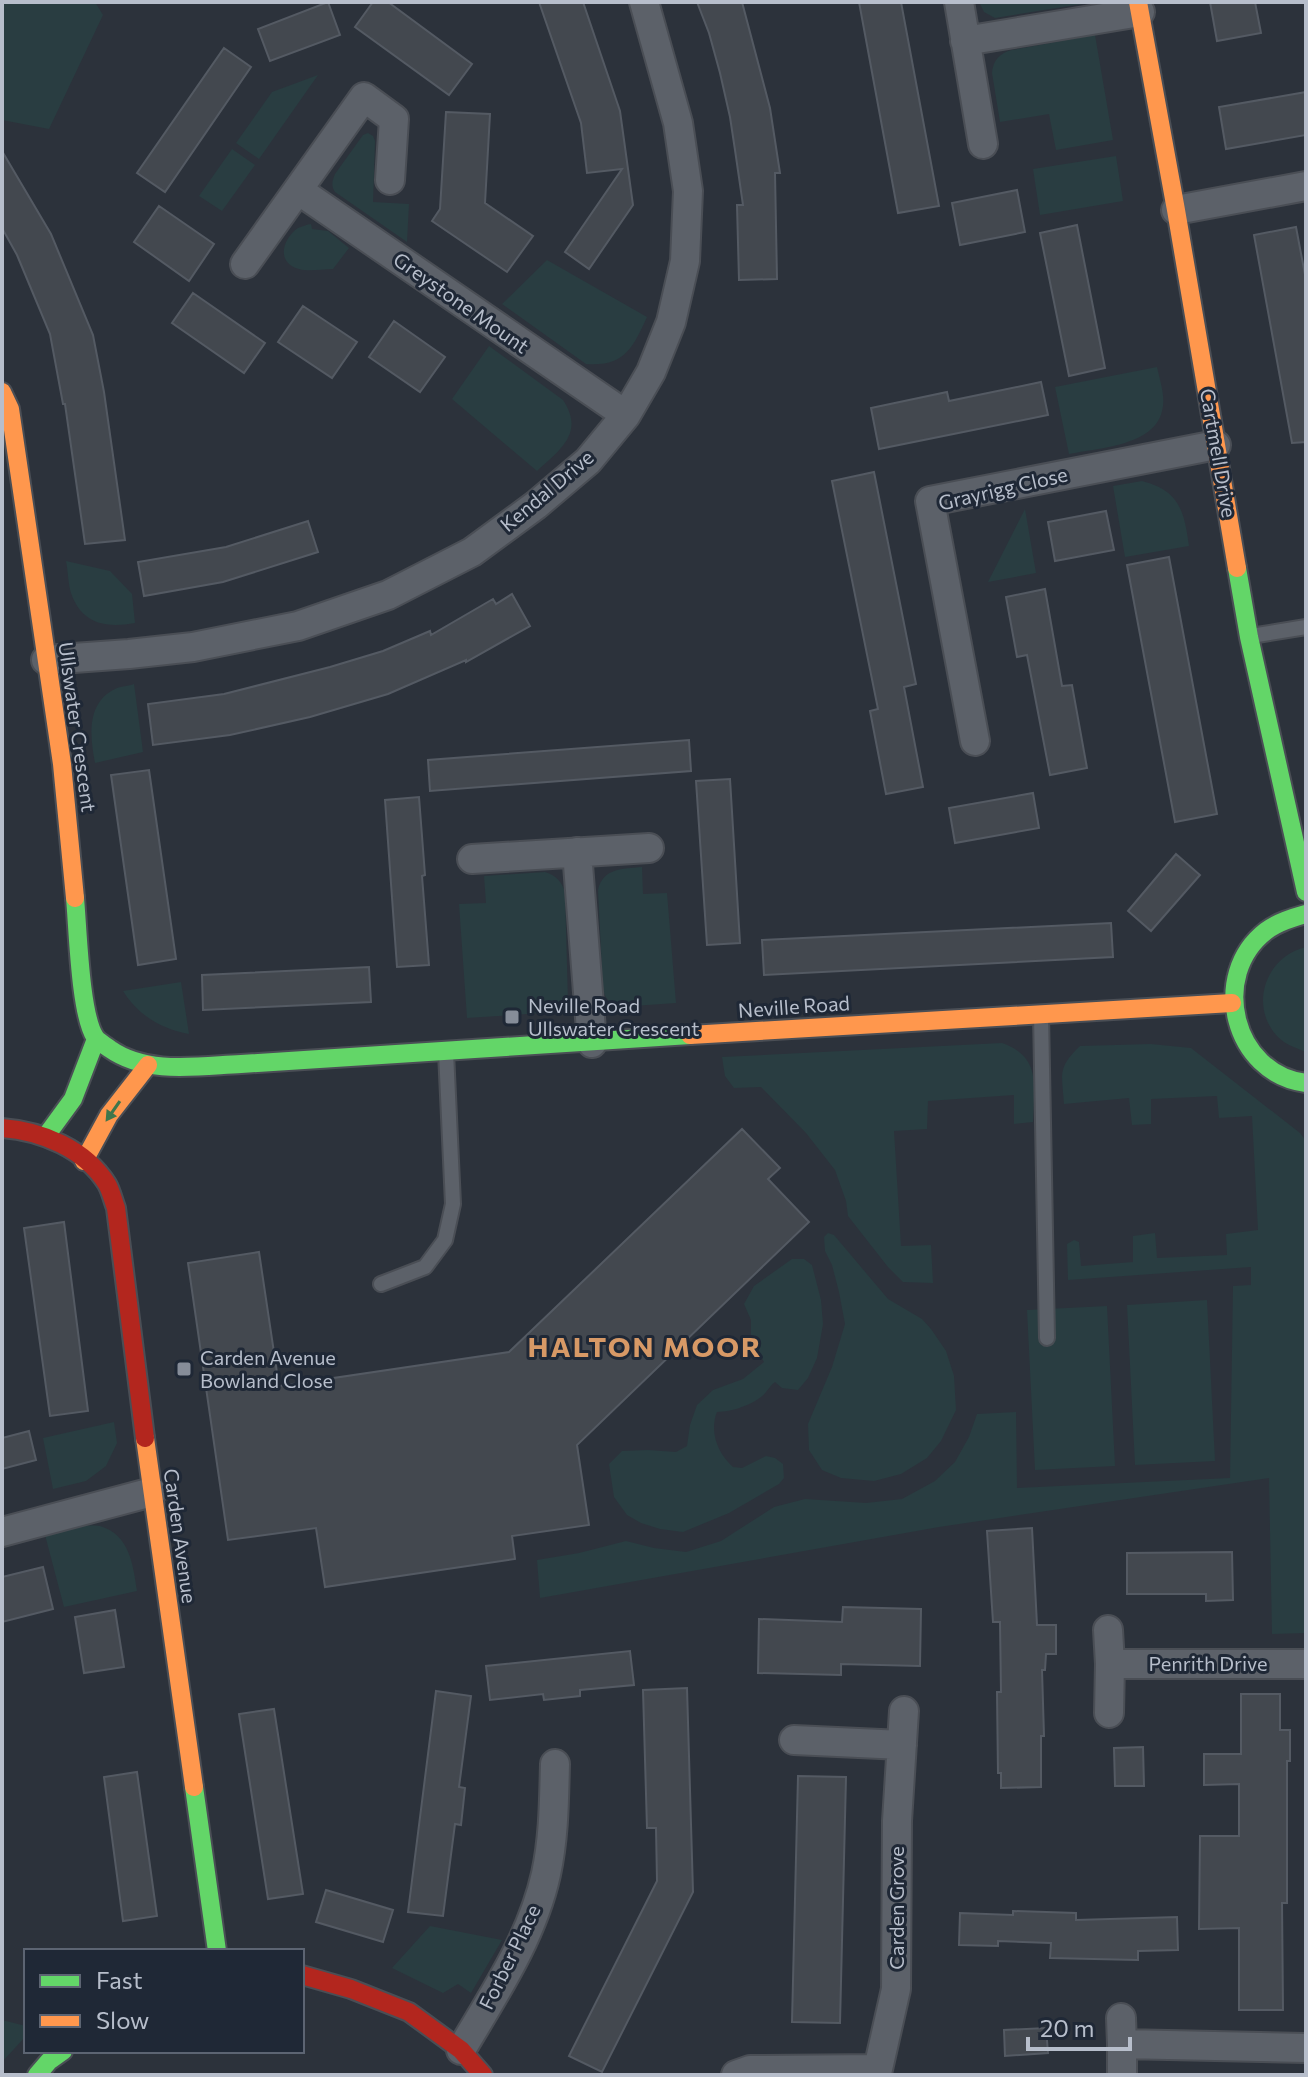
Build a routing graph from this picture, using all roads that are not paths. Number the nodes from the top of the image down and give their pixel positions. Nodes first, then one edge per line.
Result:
1 (644, 2) edge
2 (959, 2) edge
3 (1139, 7) edge
4 (965, 41) junction
5 (983, 144) dead end
6 (390, 180) dead end
7 (1306, 186) edge
8 (298, 190) junction
9 (1176, 210) junction
10 (245, 264) dead end
11 (5, 405) edge
12 (626, 415) junction
13 (1216, 445) junction
14 (1306, 627) edge
15 (1249, 637) junction
16 (46, 660) junction
17 (975, 741) dead end
18 (649, 848) dead end
19 (577, 852) junction
20 (472, 859) dead end
21 (1306, 892) edge
22 (1306, 914) edge
23 (1232, 1003) junction
24 (1041, 1013) junction
25 (96, 1039) junction
26 (592, 1043) junction
27 (446, 1051) junction
28 (148, 1065) junction
29 (1306, 1083) edge
30 (2, 1128) edge
31 (46, 1136) junction
32 (84, 1161) junction
33 (381, 1284) dead end
34 (1047, 1338) dead end
35 (152, 1492) junction
36 (2, 1532) edge
37 (1108, 1630) dead end
38 (1110, 1664) junction
39 (1306, 1664) edge
40 (904, 1711) dead end
41 (1109, 1713) dead end
42 (794, 1740) dead end
43 (902, 1745) junction
44 (555, 1764) dead end
45 (217, 1949) edge
46 (304, 1976) edge
47 (1306, 2048) edge
48 (461, 2050) junction
49 (60, 2053) edge
50 (881, 2072) edge
51 (37, 2075) edge
52 (483, 2075) edge
53 (736, 2075) edge
54 (1122, 2075) edge

1 - 12 street, Kendal Drive
2 - 4 street
3 - 4 street, Cartmell Drive
3 - 9 street, Cartmell Drive
4 - 5 street
6 - 8 street
7 - 9 street
8 - 10 street
8 - 12 street, Greystone Mount
9 - 13 street, Cartmell Drive
11 - 16 street, Ullswater Crescent
12 - 16 street, Kendal Drive
13 - 15 street, Cartmell Drive
13 - 17 street, Grayrigg Close
14 - 15 lane
15 - 21 street, Cartmell Drive
16 - 25 street, Ullswater Crescent
18 - 19 street
19 - 20 street
19 - 26 street
22 - 23 street
23 - 24 street, Neville Road
23 - 29 street
24 - 26 street, Neville Road
24 - 34 lane
25 - 28 street, Neville Road
25 - 31 street
26 - 27 street, Neville Road
27 - 28 street, Neville Road
27 - 33 lane
28 -> 32 street
30 - 31 street, Carden Avenue
31 - 32 street, Carden Avenue
32 - 35 street, Carden Avenue
35 - 36 street
35 - 45 street, Carden Avenue
37 - 38 street
38 - 39 street, Penrith Drive
38 - 41 street
40 - 43 street, Carden Grove
42 - 43 street
43 - 50 street, Carden Grove
44 - 48 street, Forber Place
46 - 48 street
47 - 54 street
48 - 52 street
49 - 51 street
50 - 53 street, Carden Grove

